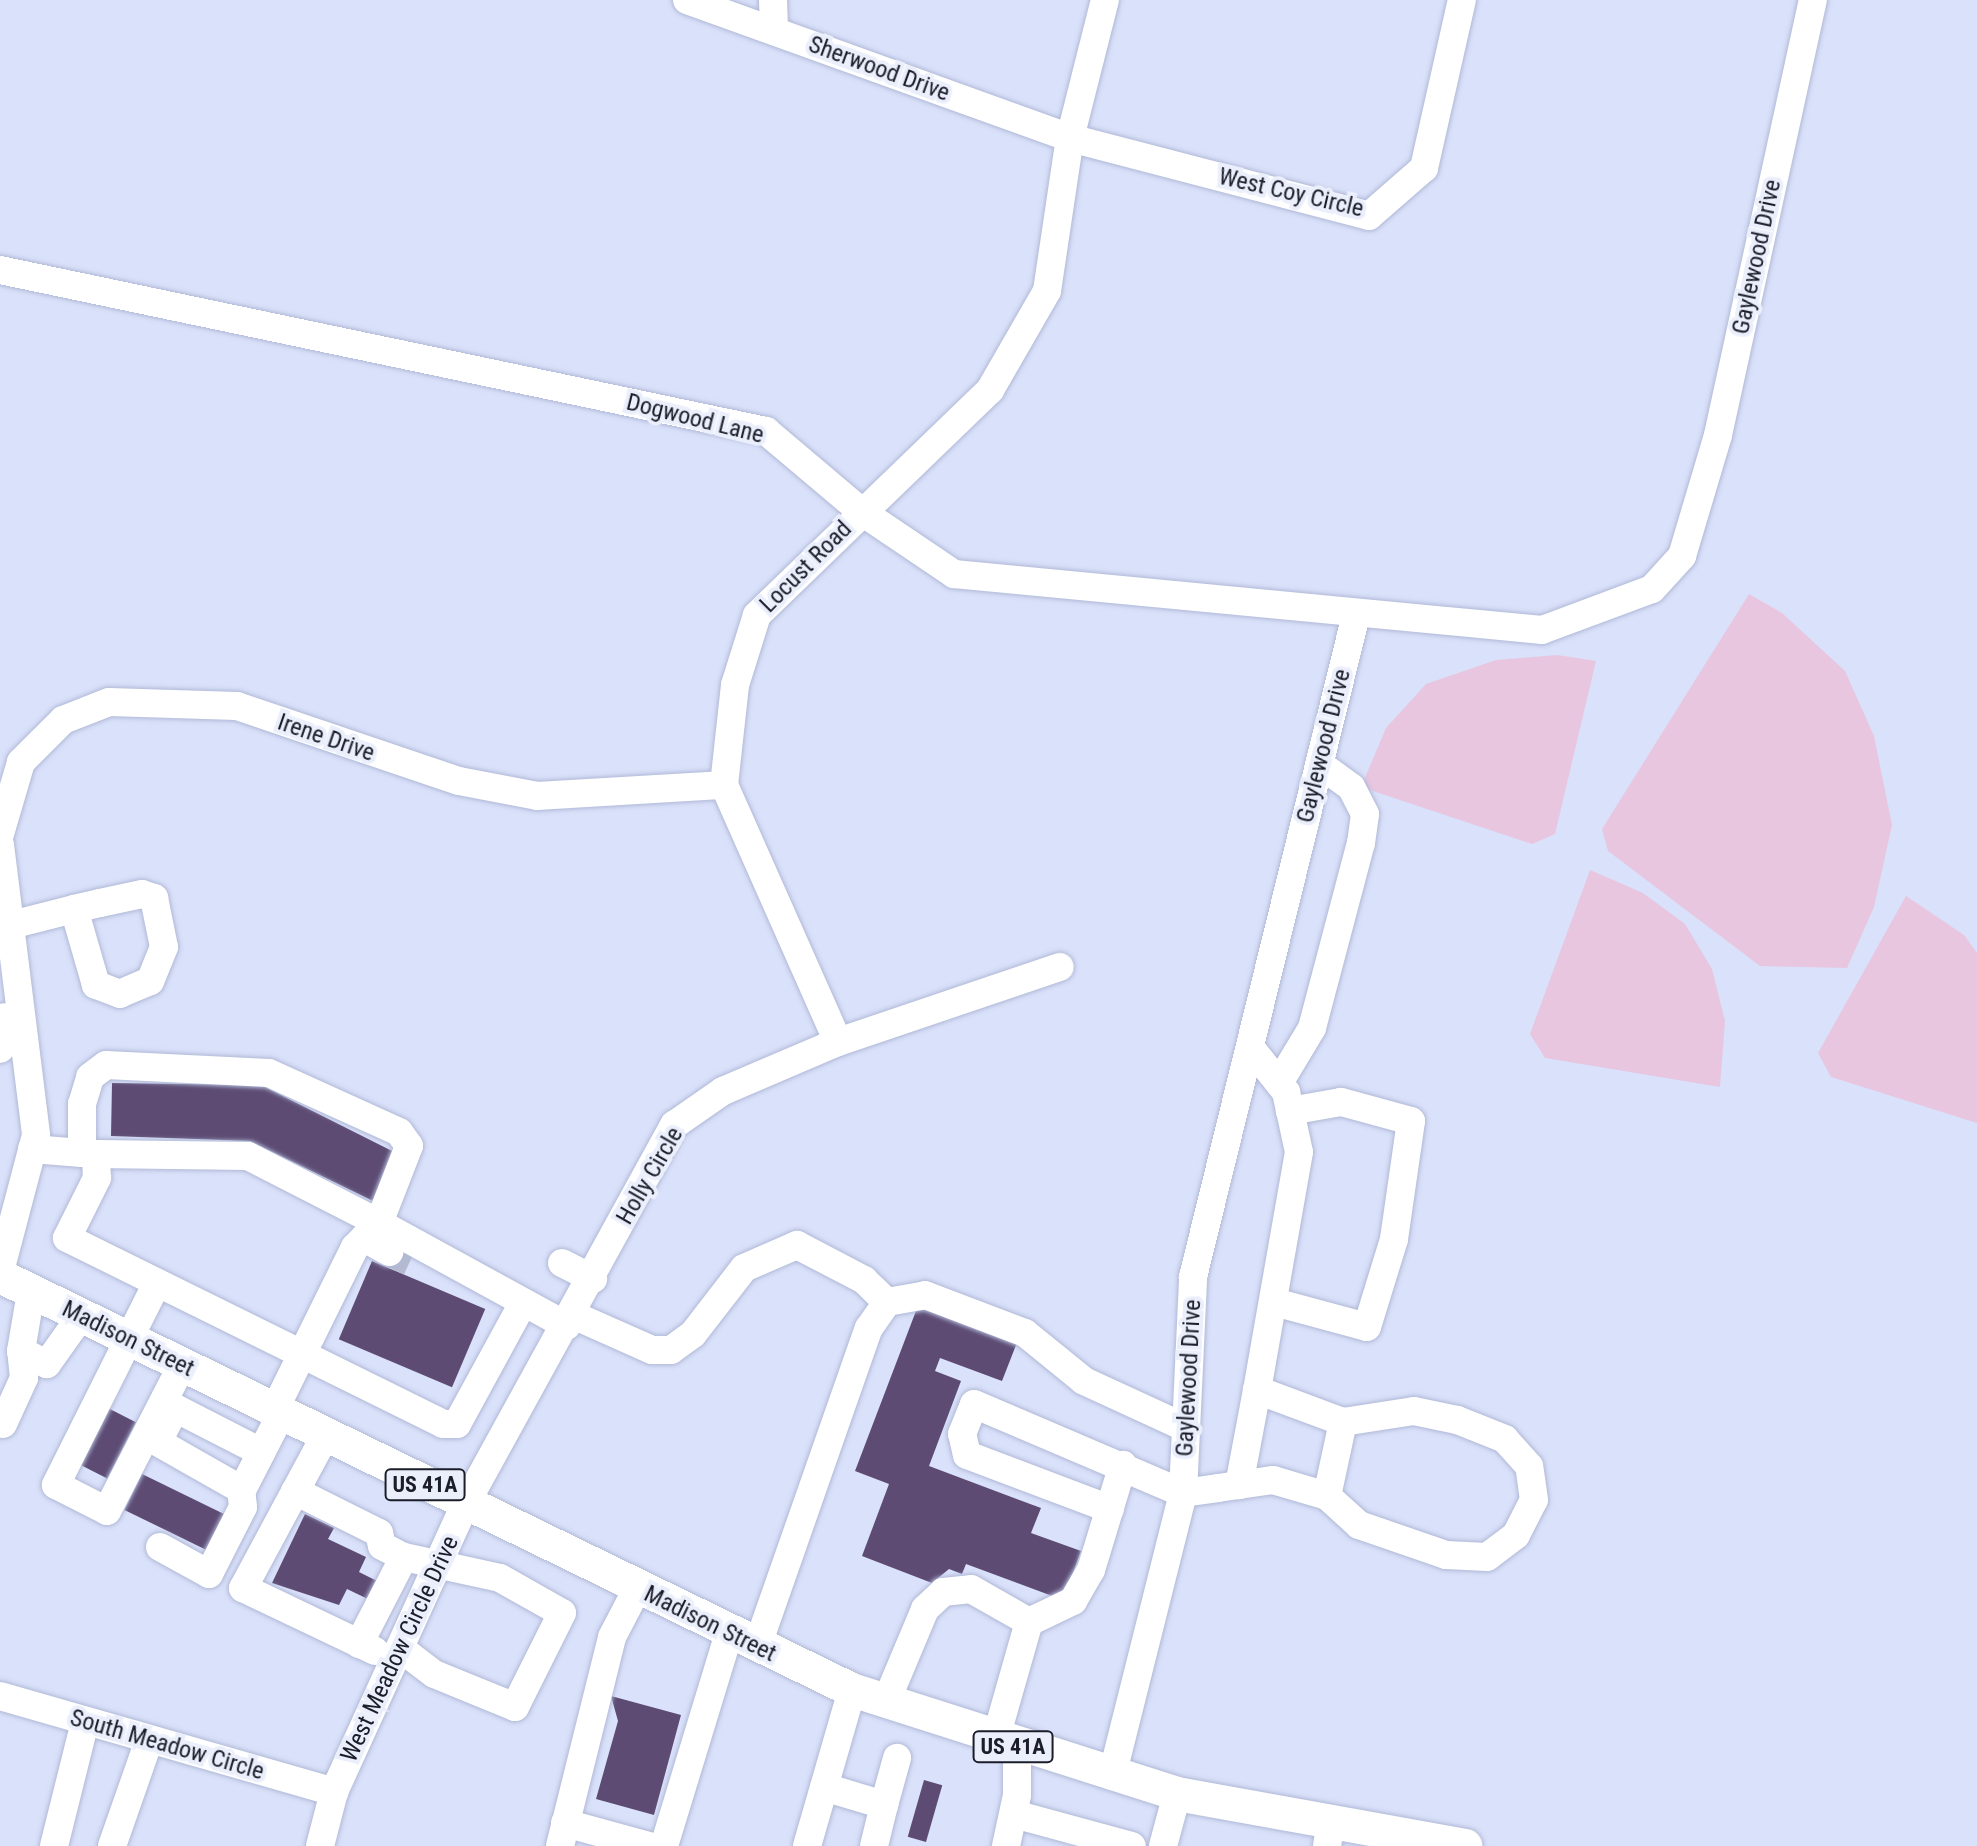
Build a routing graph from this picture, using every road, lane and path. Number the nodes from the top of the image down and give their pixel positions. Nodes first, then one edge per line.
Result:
1 (687, 0) edge
2 (773, 0) edge
3 (1105, 0) edge
4 (1462, 0) edge
5 (1813, 0) edge
6 (774, 30) junction
7 (1070, 138) junction
8 (0, 270) edge
9 (862, 512) junction
10 (1356, 615) junction
11 (1319, 764) junction
12 (724, 785) junction
13 (0, 834) edge
14 (0, 845) edge
15 (74, 909) dead end
16 (11, 925) junction
17 (1060, 967) dead end
18 (10, 1019) edge
19 (838, 1042) junction
20 (1250, 1047) junction
21 (0, 1049) edge
22 (1279, 1083) junction
23 (1290, 1111) junction
24 (32, 1149) junction
25 (89, 1153) junction
26 (9, 1196) edge
27 (372, 1230) junction
28 (562, 1263) dead end
29 (0, 1274) edge
30 (593, 1279) junction
31 (157, 1283) junction
32 (31, 1292) junction
33 (516, 1300) junction
34 (887, 1302) junction
35 (1278, 1303) junction
36 (81, 1316) junction
37 (570, 1320) junction
38 (128, 1339) junction
39 (21, 1351) junction
40 (304, 1355) junction
41 (182, 1365) junction
42 (1257, 1390) junction
43 (277, 1413) junction
44 (1343, 1422) junction
45 (3, 1424) dead end
46 (1186, 1428) junction
47 (325, 1436) junction
48 (152, 1439) junction
49 (261, 1452) junction
50 (1123, 1465) junction
51 (1239, 1485) junction
52 (241, 1489) junction
53 (295, 1491) junction
54 (1183, 1493) junction
55 (1327, 1496) junction
56 (465, 1505) junction
57 (1110, 1509) junction
58 (160, 1547) dead end
59 (404, 1557) junction
60 (436, 1570) junction
61 (637, 1589) junction
62 (1029, 1622) junction
63 (743, 1640) junction
64 (359, 1644) junction
65 (397, 1654) junction
66 (852, 1690) junction
67 (0, 1696) edge
68 (886, 1702) junction
69 (85, 1722) junction
70 (148, 1743) junction
71 (1006, 1745) junction
72 (897, 1758) dead end
73 (1112, 1776) junction
74 (824, 1787) junction
75 (334, 1792) junction
76 (1177, 1794) junction
77 (884, 1805) junction
78 (1014, 1814) junction
79 (562, 1835) edge
80 (1329, 1836) edge
81 (1452, 1845) edge
82 (54, 1846) edge
83 (112, 1846) edge
84 (320, 1846) edge
85 (649, 1846) edge
86 (664, 1846) edge
87 (807, 1846) edge
88 (874, 1846) edge
89 (1006, 1846) edge
90 (1132, 1846) edge
91 (1163, 1846) edge

1 - 6 street, Sherwood Drive
2 - 6 street
3 - 7 street, Locust Road
4 - 7 street, West Coy Circle
5 - 10 street, Gaylewood Drive
6 - 7 street, Sherwood Drive
7 - 9 street, Locust Road
8 - 9 street, Dogwood Lane
9 - 10 street, Dogwood Lane
9 - 12 street, Locust Road
10 - 11 street, Gaylewood Drive
11 - 20 street, Gaylewood Drive
11 - 22 street
12 - 13 street, Irene Drive
12 - 19 street
14 - 16 street
15 - 16 street
16 - 18 street
17 - 19 street, Holly Circle
18 - 21 street
18 - 24 street
19 - 30 street, Holly Circle
20 - 22 street
20 - 46 street, Gaylewood Drive
22 - 23 street
23 - 35 street
23 - 35 street
24 - 25 street
24 - 26 street
25 - 27 street
25 - 27 street
25 - 31 street
26 - 29 street
27 - 33 street
27 - 33 street
27 - 40 street
28 - 30 street
29 - 32 main road, Madison Street / US 41A
30 - 37 street, Holly Circle
31 - 38 street
31 - 40 street
32 - 36 main road, Madison Street / US 41A
32 - 39 street
33 - 37 street
33 - 40 street
34 - 37 street
34 - 46 street
34 - 63 street
35 - 42 street
36 - 38 main road, Madison Street / US 41A
36 - 39 street
37 - 56 street, Holly Circle
38 - 41 main road, Madison Street / US 41A
38 - 48 street
39 - 45 street
40 - 43 street
41 - 43 main road, Madison Street / US 41A
41 - 48 street
42 - 44 street
42 - 51 street
43 - 47 main road, Madison Street / US 41A
43 - 49 street
44 - 55 street
44 - 55 street
46 - 54 street, Gaylewood Drive
47 - 53 street
47 - 56 main road, Madison Street / US 41A
48 - 49 street
48 - 52 street
49 - 52 street
50 - 54 street
50 - 57 street
50 - 57 street
51 - 54 street
51 - 55 street
52 - 58 street
53 - 59 street
53 - 64 street
54 - 73 street, Gaylewood Drive
56 - 60 street, West Meadow Circle Drive
56 - 61 main road, Madison Street / US 41A
57 - 62 street
59 - 60 street
59 - 64 street
60 - 65 street, West Meadow Circle Drive
60 - 65 street
61 - 63 main road, Madison Street / US 41A
61 - 79 street
62 - 68 street
62 - 71 street
63 - 66 main road, Madison Street / US 41A
63 - 86 street
64 - 65 street
65 - 75 street, West Meadow Circle Drive
66 - 68 main road, Madison Street / US 41A
66 - 74 street
67 - 69 street, South Meadow Circle
68 - 71 main road, Madison Street / US 41A
69 - 70 street, South Meadow Circle
69 - 82 street
70 - 75 street, South Meadow Circle
70 - 83 street
71 - 73 main road, Madison Street / US 41A
71 - 78 street
72 - 77 street
73 - 76 main road, Madison Street / US 41A
74 - 77 street
74 - 87 street
75 - 84 street, West Meadow Circle Drive
76 - 80 main road, Madison Street / US 41A
76 - 91 street
77 - 88 street
78 - 89 street
78 - 90 street
79 - 85 street
80 - 81 main road, Madison Street / US 41A

